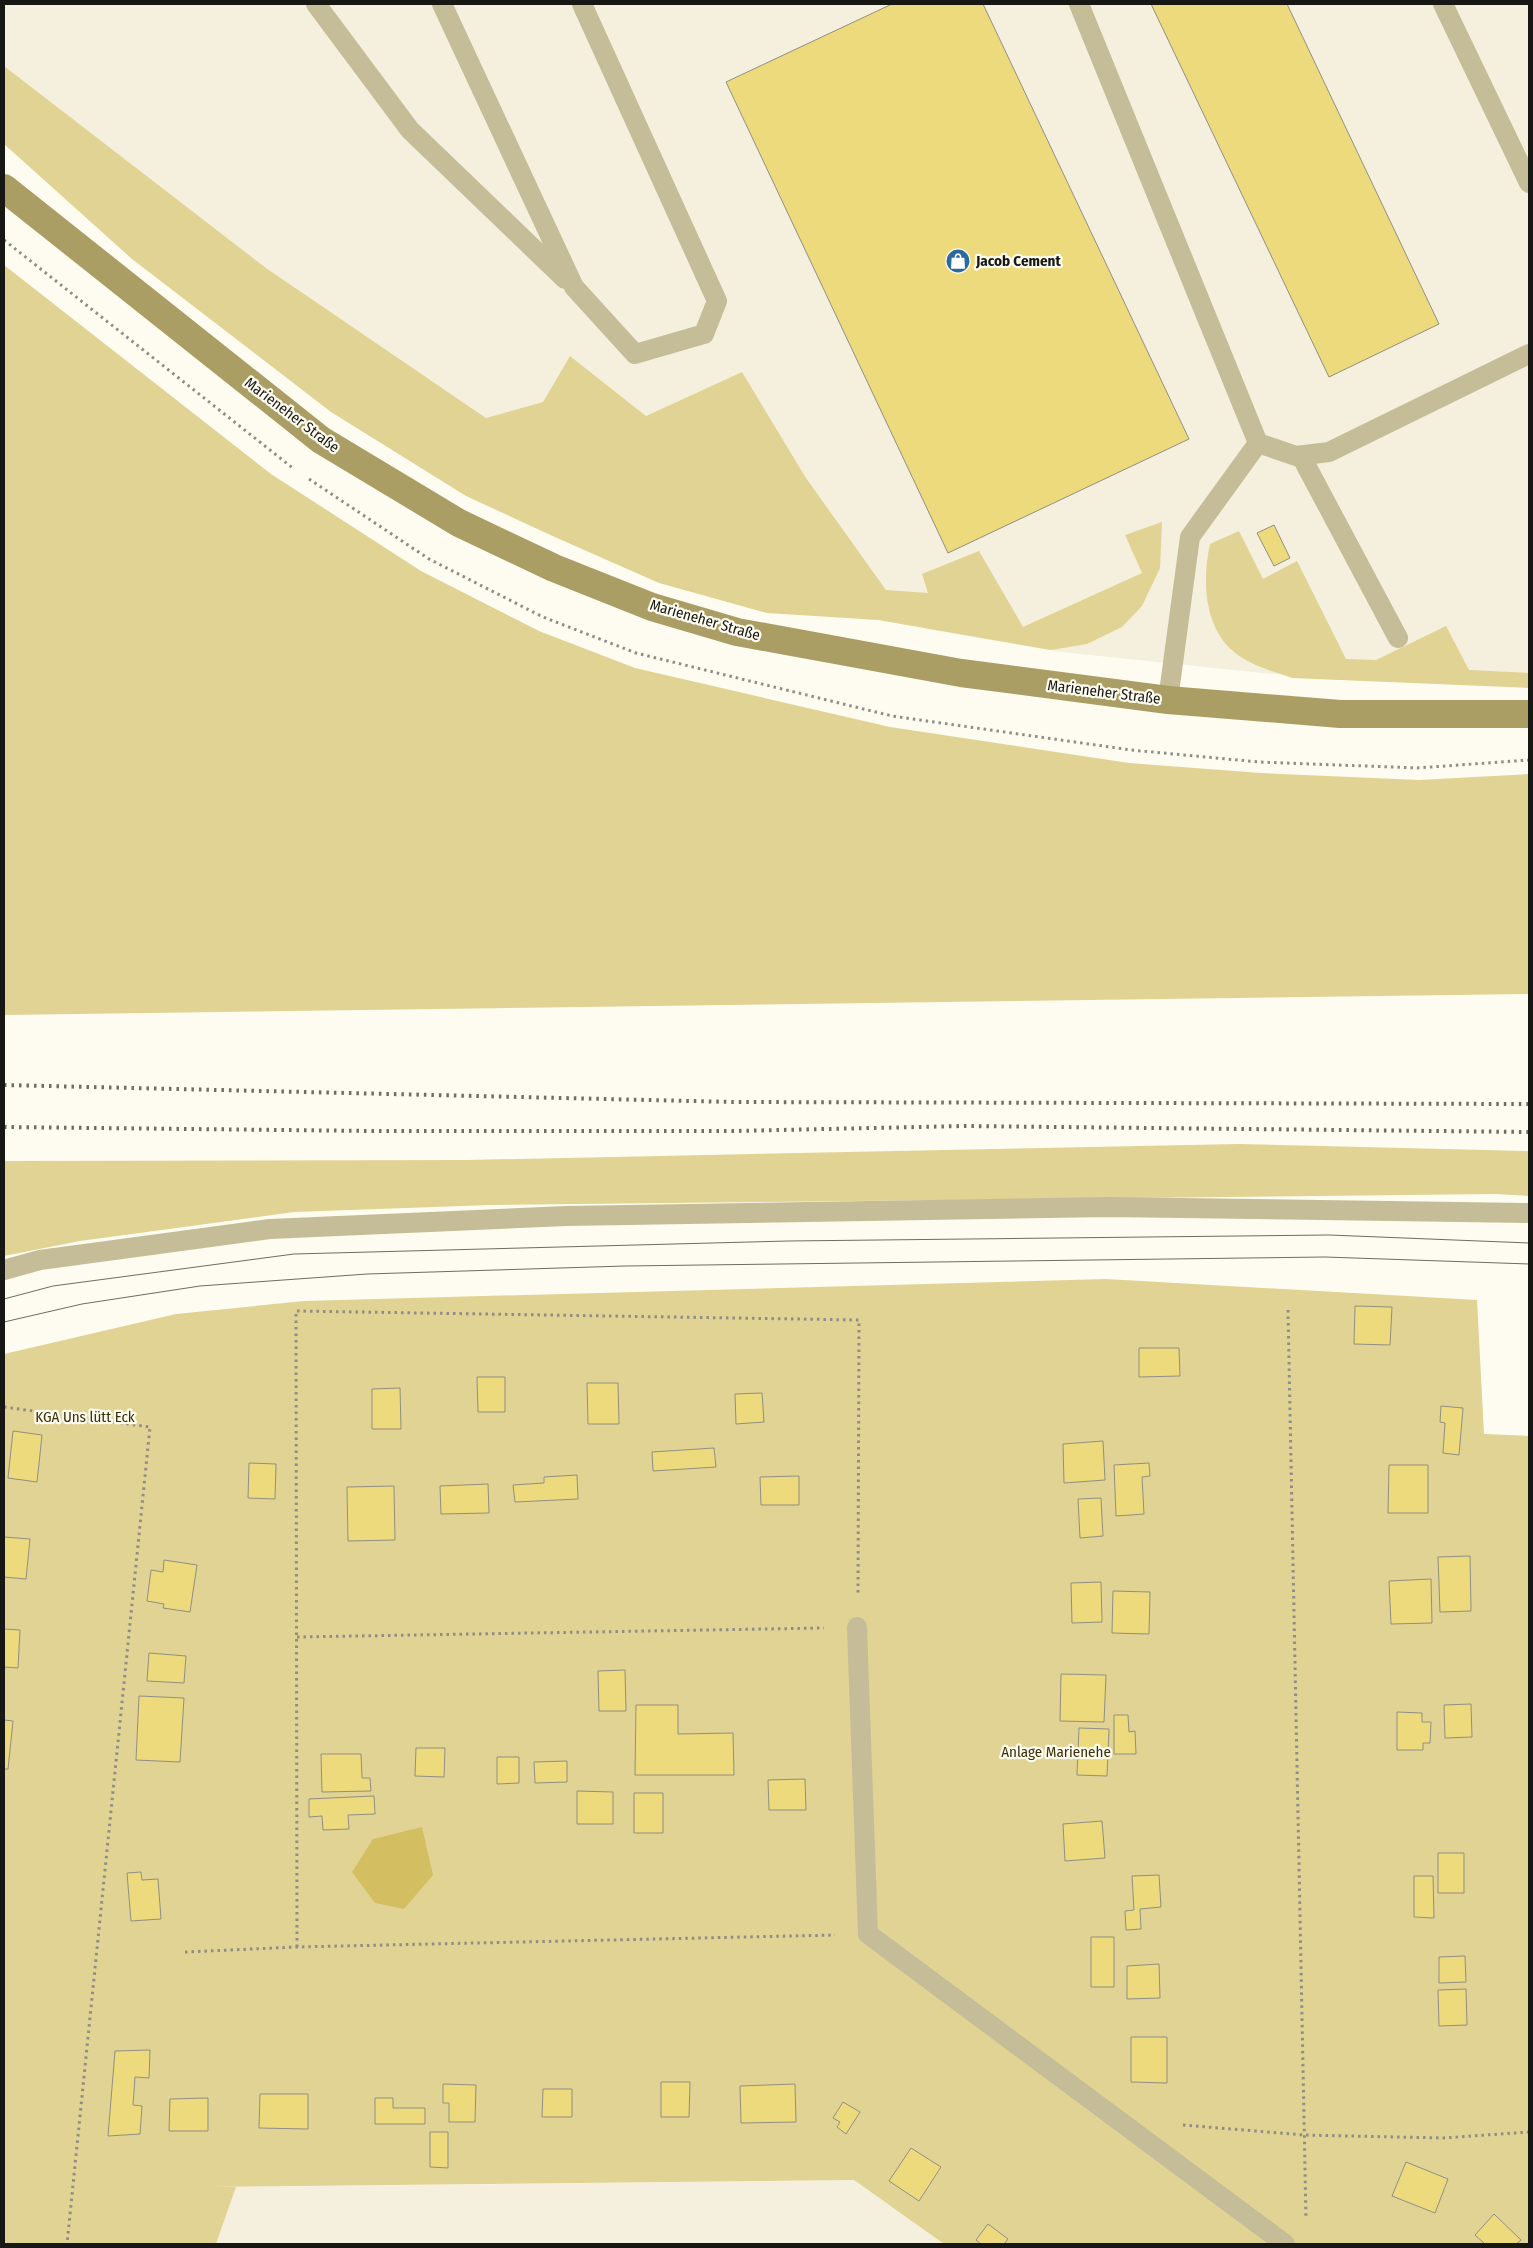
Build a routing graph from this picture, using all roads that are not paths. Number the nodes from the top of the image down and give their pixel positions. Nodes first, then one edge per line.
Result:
1 (316, 4) edge
2 (442, 4) edge
3 (582, 4) edge
4 (1080, 4) edge
5 (1443, 4) edge
6 (1529, 183) edge
7 (4, 188) edge
8 (574, 287) junction
9 (1529, 354) edge
10 (1258, 442) junction
11 (1301, 456) junction
12 (1398, 638) dead end
13 (1168, 700) junction
14 (1529, 714) edge
15 (1529, 1213) edge
16 (4, 1270) edge
17 (857, 1628) road end
18 (1285, 2244) edge

1 - 8 lane
2 - 8 lane
3 - 8 lane
4 - 10 lane
5 - 6 lane
7 - 13 street, Marieneher Straße
9 - 11 lane
10 - 11 lane
10 - 13 lane
11 - 12 lane
13 - 14 street, Marieneher Straße
15 - 16 lane
17 - 18 lane

